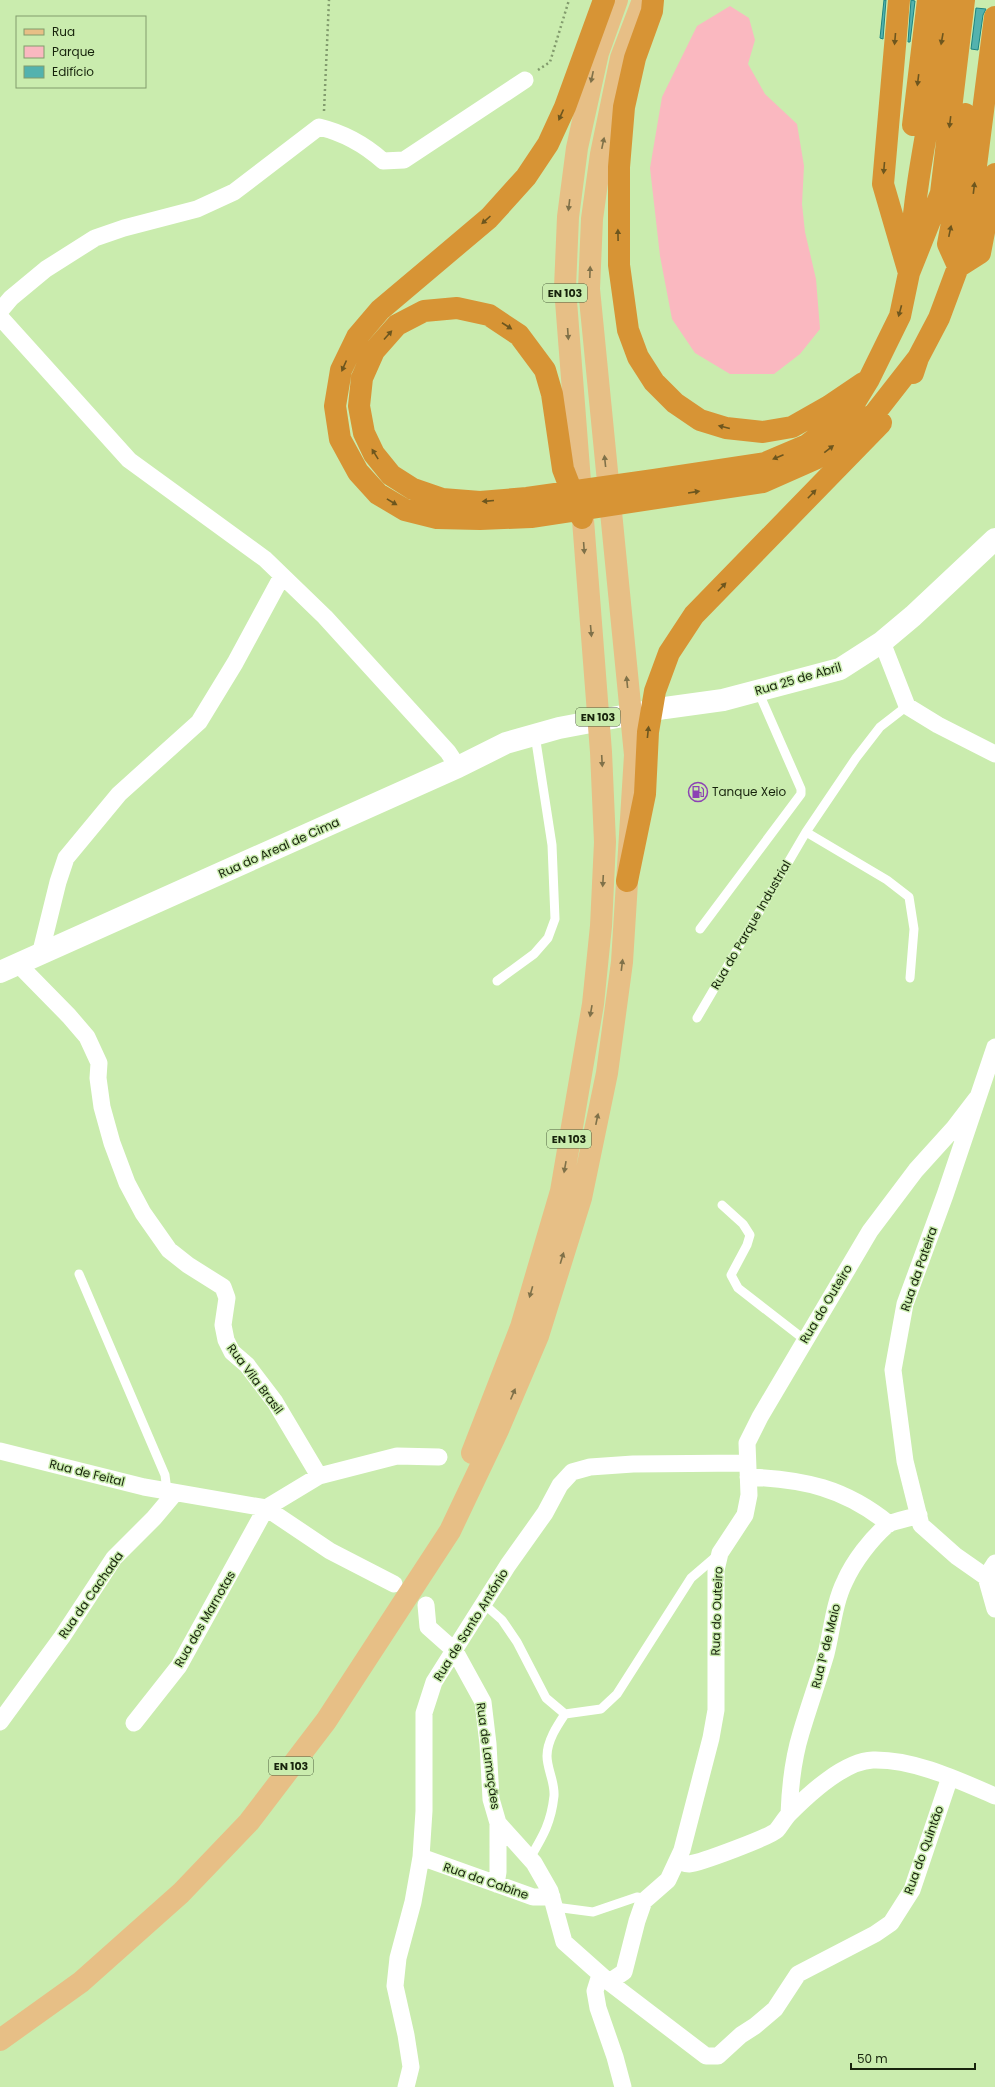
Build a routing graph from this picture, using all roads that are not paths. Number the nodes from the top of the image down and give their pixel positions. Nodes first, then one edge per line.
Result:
1 (604, 0) edge
2 (617, 0) edge
3 (643, 0) edge
4 (653, 0) edge
5 (899, 0) edge
6 (928, 0) edge
7 (947, 0) edge
8 (964, 0) edge
9 (978, 0) edge
10 (995, 17) edge
11 (525, 80) road end
12 (995, 174) edge
13 (995, 233) edge
14 (958, 267) junction
15 (909, 273) junction
16 (0, 311) edge
17 (0, 317) edge
18 (918, 358) junction
19 (869, 379) junction
20 (655, 489) junction
21 (529, 507) junction
22 (582, 518) junction
23 (995, 539) edge
24 (282, 576) junction
25 (882, 642) junction
26 (758, 691) junction
27 (907, 706) junction
28 (559, 728) joint
29 (535, 735) junction
30 (995, 754) edge
31 (458, 767) junction
32 (806, 832) junction
33 (627, 881) junction
34 (700, 929) dead end
35 (40, 955) junction
36 (9, 968) edge
37 (910, 978) dead end
38 (497, 981) dead end
39 (697, 1018) dead end
40 (995, 1047) edge
41 (976, 1098) junction
42 (722, 1205) dead end
43 (79, 1274) dead end
44 (805, 1340) junction
45 (0, 1451) edge
46 (439, 1457) dead end
47 (747, 1470) junction
48 (319, 1476) junction
49 (171, 1492) junction
50 (266, 1508) junction
51 (919, 1515) junction
52 (889, 1524) junction
53 (720, 1553) junction
54 (995, 1563) edge
55 (986, 1577) junction
56 (394, 1584) dead end
57 (484, 1604) junction
58 (426, 1605) dead end
59 (995, 1609) edge
60 (387, 1628) junction
61 (455, 1652) junction
62 (566, 1714) junction
63 (0, 1722) edge
64 (134, 1723) dead end
65 (950, 1777) junction
66 (995, 1796) edge
67 (789, 1814) junction
68 (498, 1823) junction
69 (421, 1857) junction
70 (530, 1858) junction
71 (677, 1861) junction
72 (496, 1884) junction
73 (647, 1899) junction
74 (553, 1902) junction
75 (605, 1978) junction
76 (0, 2040) edge
77 (406, 2087) edge
78 (623, 2087) edge

1 -> 21 highway
2 -> 22 main road, EN 103
33 -> 3 main road, EN 103
19 -> 4 highway
5 -> 15 highway
6 -> 15 highway
7 -> 15 highway
8 -> 15 highway
14 -> 9 highway
14 -> 10 highway
11 - 16 street
12 - 14 highway
13 - 14 highway
14 - 18 highway
15 -> 19 highway
17 - 24 street
20 -> 18 highway
33 -> 18 highway
19 -> 20 highway
20 - 21 highway
21 -> 22 highway
22 -> 60 main road, EN 103
23 - 25 main road, Rua 25 de Abril
24 - 31 street
24 - 35 street
25 - 26 main road, Rua 25 de Abril
25 - 27 street
26 - 28 main road, Rua 25 de Abril
26 - 34 lane
27 - 30 street
27 - 32 lane, Rua do Parque Industrial
28 - 29 main road, Rua do Areal de Cima
29 - 31 main road, Rua do Areal de Cima
29 - 38 lane
31 - 35 main road, Rua do Areal de Cima
32 - 37 lane
32 - 39 lane, Rua do Parque Industrial
60 -> 33 main road, EN 103
35 - 36 main road, Rua do Areal de Cima
36 - 48 street, Rua Vila Brasil
40 - 41 street, Rua da Pateira
41 - 44 street, Rua do Outeiro
41 - 51 street, Rua da Pateira
42 - 44 lane
43 - 49 lane
44 - 47 street, Rua do Outeiro
45 - 49 street, Rua de Feital
46 - 48 street
47 - 52 street, Rua de Santo António
47 - 53 street, Rua do Outeiro
47 - 57 street, Rua de Santo António
48 - 50 street
49 - 50 street
49 - 63 street, Rua da Cachada
50 - 56 street
50 - 64 street, Rua dos Marnotas
51 - 52 street
51 - 55 street, Rua da Pateira
52 - 67 street, Rua 1º de Maio
53 - 62 lane
53 - 71 street, Rua do Outeiro
54 - 55 street
55 - 59 street
57 - 61 street, Rua de Santo António
57 - 62 lane
58 - 61 street, Rua de Lamaçães
60 - 76 main road, EN 103
61 - 68 street, Rua de Lamaçães
61 - 69 street, Rua de Santo António
62 - 70 lane
65 - 66 street
65 - 67 street
65 - 75 street, Rua do Quintão
67 - 71 street
68 - 70 street, Rua de Lamaçães
68 - 72 street
69 - 72 street, Rua da Cabine
69 - 77 street, Rua de Santo António
70 - 74 street, Rua de Lamaçães
71 - 73 street, Rua do Outeiro
72 - 74 street, Rua da Cabine
73 - 74 lane
73 - 75 street, Rua do Outeiro
74 - 75 street, Rua de Lamaçães
75 - 78 street

